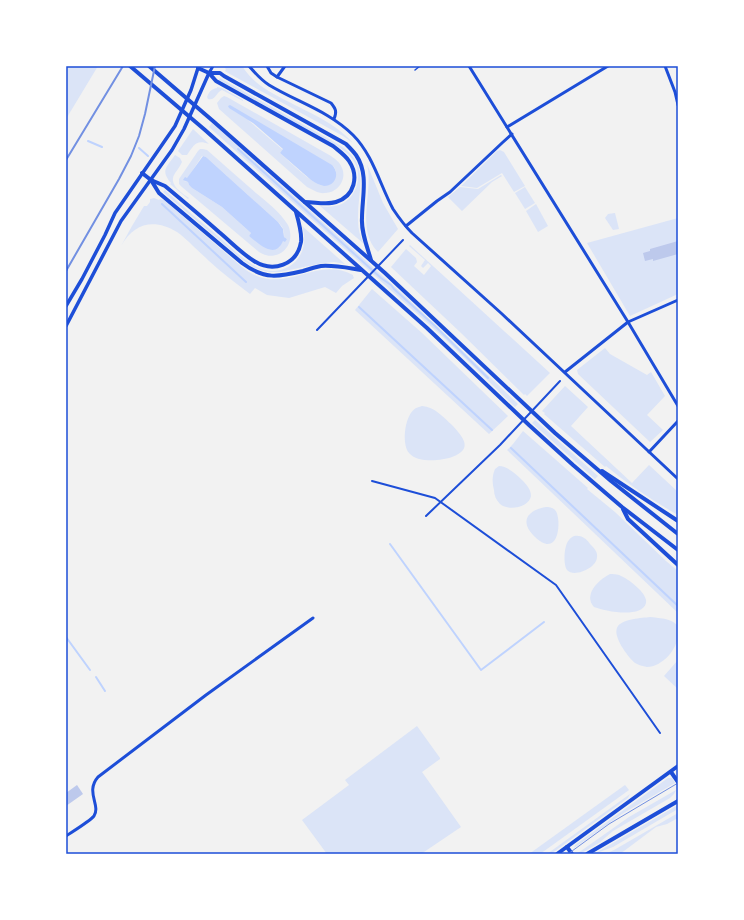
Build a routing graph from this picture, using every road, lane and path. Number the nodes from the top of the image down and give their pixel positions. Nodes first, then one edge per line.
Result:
1 (130, 66) edge
2 (149, 66) edge
3 (208, 66) edge
4 (213, 66) edge
5 (249, 66) edge
6 (267, 66) edge
7 (285, 66) edge
8 (420, 66) edge
9 (470, 66) edge
10 (608, 66) edge
11 (665, 66) edge
12 (198, 67) edge
13 (415, 70) dead end
14 (209, 73) junction
15 (277, 77) junction
16 (678, 105) edge
17 (334, 119) junction
18 (507, 127) junction
19 (512, 134) junction
20 (142, 173) junction
21 (151, 180) junction
22 (305, 202) junction
23 (296, 211) junction
24 (406, 226) junction
25 (403, 240) dead end
26 (371, 260) junction
27 (362, 270) junction
28 (678, 300) edge
29 (66, 306) edge
30 (67, 321) edge
31 (628, 322) junction
32 (66, 326) edge
33 (317, 330) dead end
34 (565, 372) junction
35 (560, 381) dead end
36 (678, 406) edge
37 (678, 421) edge
38 (649, 452) junction
39 (590, 464) junction
40 (678, 479) edge
41 (372, 481) dead end
42 (440, 502) junction
43 (622, 507) junction
44 (426, 516) dead end
45 (678, 521) edge
46 (678, 534) edge
47 (678, 550) edge
48 (678, 565) edge
49 (313, 618) dead end
50 (660, 733) dead end
51 (678, 766) edge
52 (671, 772) junction
53 (678, 782) edge
54 (678, 801) edge
55 (66, 836) edge
56 (567, 846) junction
57 (556, 854) edge
58 (572, 854) edge
59 (587, 854) edge

1 - 23 main road
2 - 22 main road
3 - 14 street
4 - 14 street
5 - 17 street
6 - 15 street
7 - 15 street
8 - 13 lane
9 - 18 street
10 - 18 street
11 - 16 street
12 - 14 main road
12 - 20 street
14 - 21 street
14 - 22 main road
14 - 26 main road
15 - 17 street
17 - 24 street
18 - 19 street
19 - 24 street
19 - 31 street
20 - 21 main road
20 - 29 street
21 - 23 main road
21 - 27 main road
21 - 30 street
22 - 26 main road
23 - 27 main road
24 - 34 street
25 - 33 street
26 - 39 main road
27 - 43 main road
28 - 31 street
30 - 32 street
31 - 34 street
31 - 36 street
34 - 38 street
35 - 42 street
37 - 38 street
38 - 40 street
39 - 45 main road
39 - 46 main road
41 - 42 street
42 - 44 street
42 - 50 street
43 - 47 main road
43 - 48 main road
49 - 55 street
51 - 52 main road
52 - 53 main road
52 - 56 main road
54 - 59 main road
56 - 57 main road
56 - 58 main road

